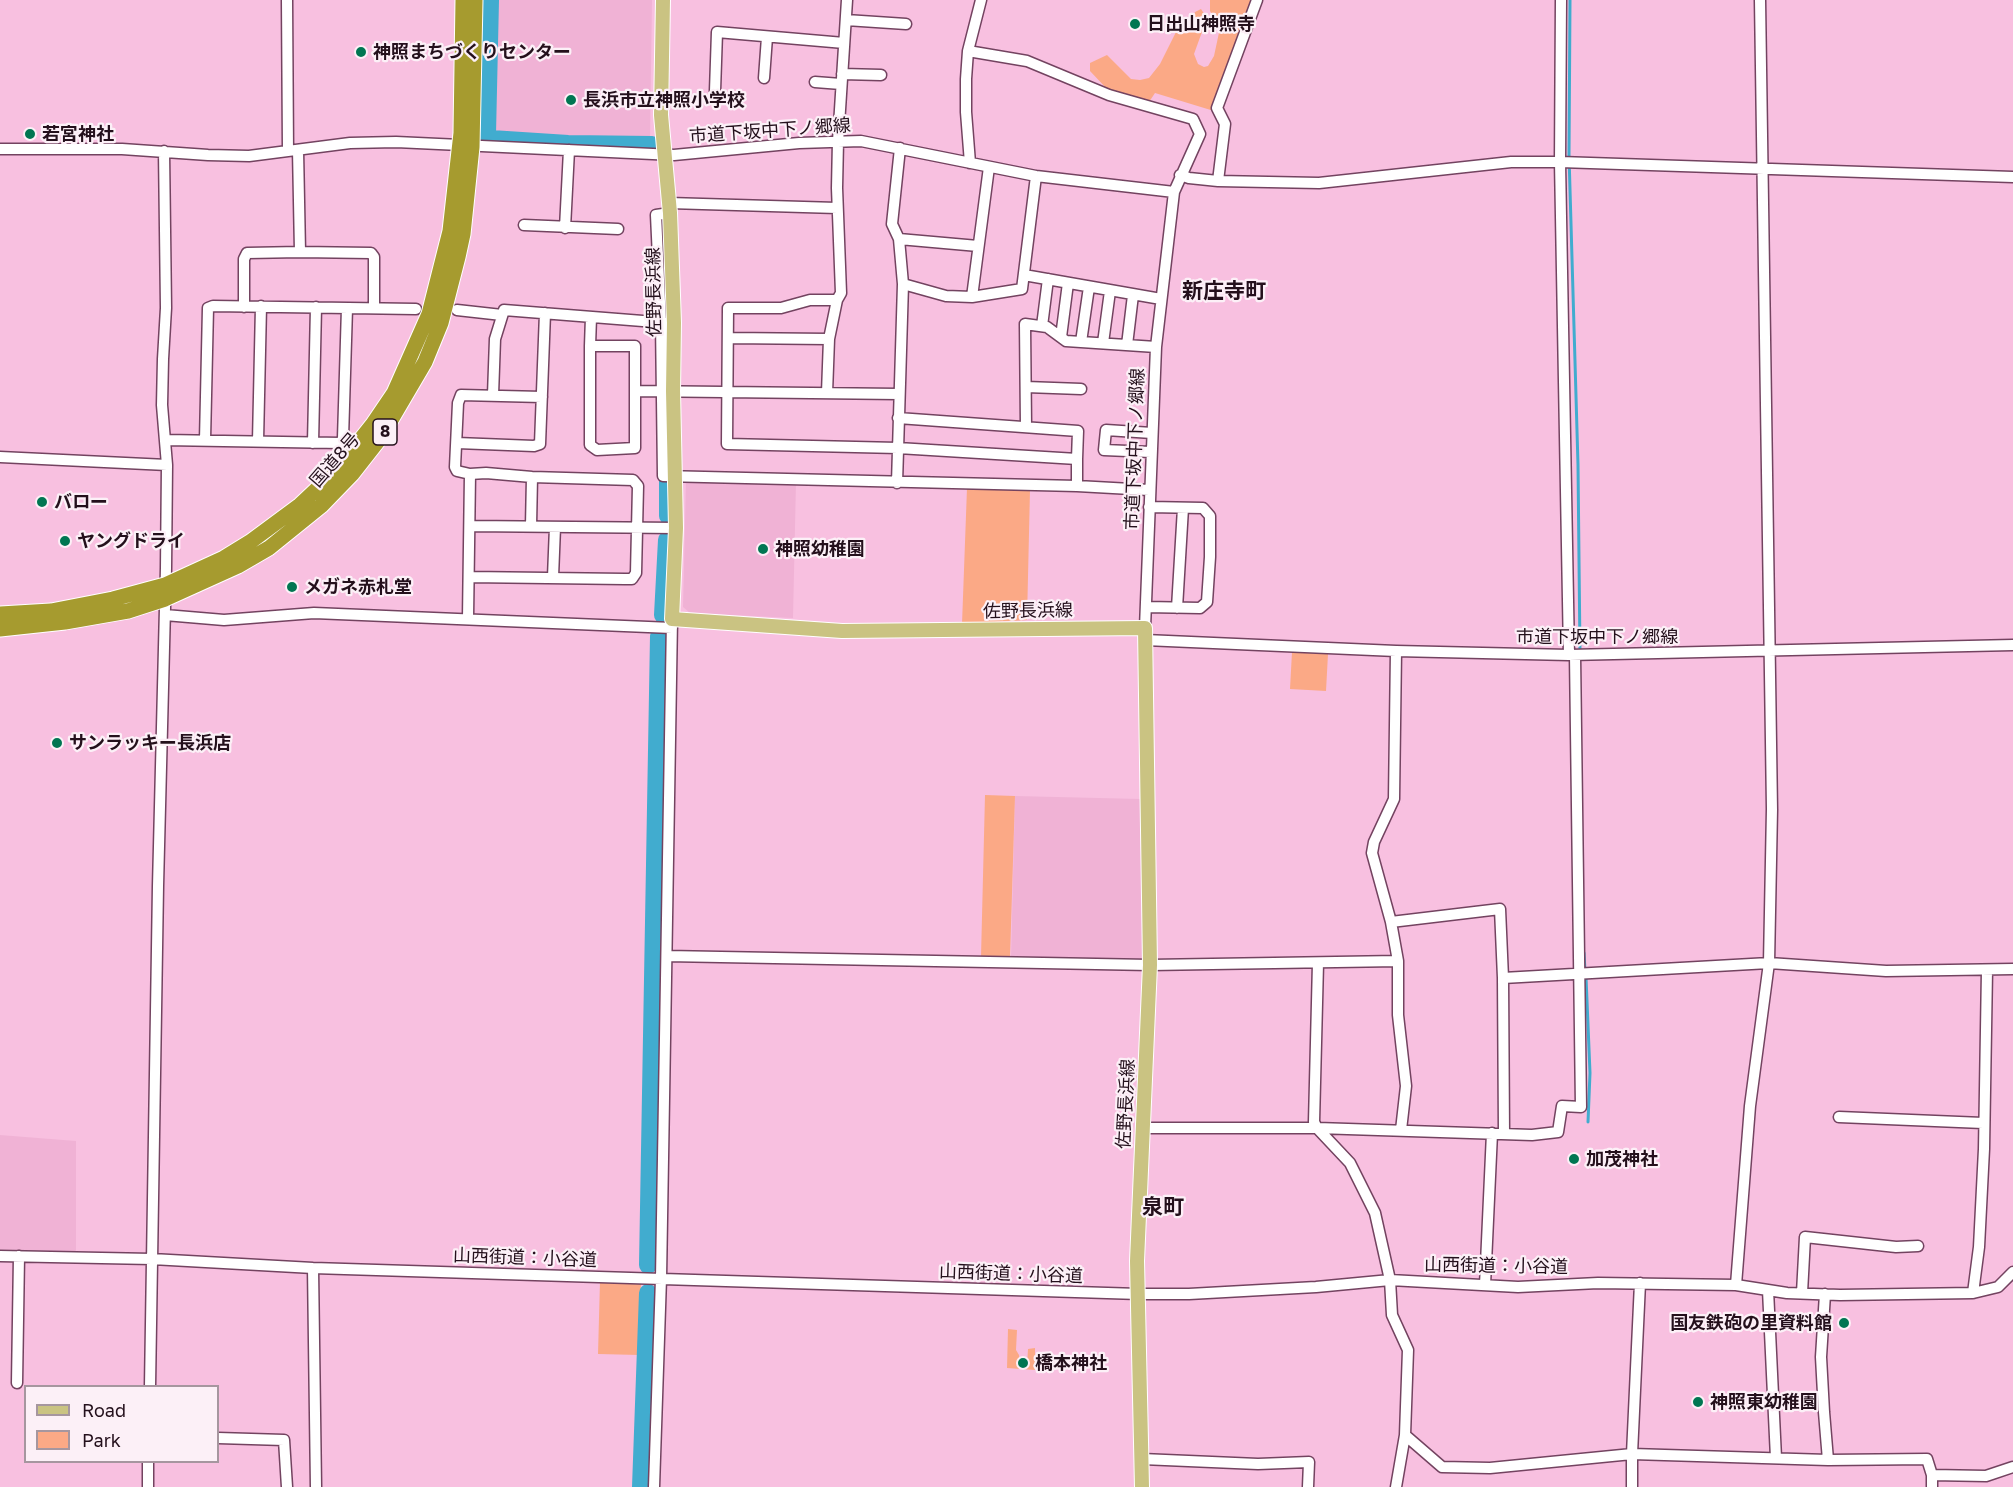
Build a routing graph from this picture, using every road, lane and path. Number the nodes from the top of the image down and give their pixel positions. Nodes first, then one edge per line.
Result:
1 (287, 0) edge
2 (463, 0) edge
3 (475, 0) edge
4 (663, 0) edge
5 (847, 0) edge
6 (981, 0) edge
7 (1257, 0) edge
8 (1561, 0) edge
9 (1760, 0) edge
10 (846, 20) junction
11 (906, 24) dead end
12 (767, 37) junction
13 (844, 43) junction
14 (968, 51) junction
15 (881, 75) dead end
16 (764, 78) dead end
17 (842, 79) junction
18 (815, 82) dead end
19 (715, 92) dead end
20 (837, 141) junction
21 (466, 146) junction
22 (900, 148) junction
23 (0, 149) edge
24 (292, 150) junction
25 (569, 150) junction
26 (164, 151) junction
27 (664, 154) junction
28 (1567, 162) junction
29 (970, 163) junction
30 (989, 166) junction
31 (1763, 169) junction
32 (1180, 175) junction
33 (1036, 176) junction
34 (2013, 177) edge
35 (1218, 181) junction
36 (1174, 192) junction
37 (837, 208) junction
38 (666, 211) junction
39 (524, 225) dead end
40 (565, 228) junction
41 (618, 229) dead end
42 (899, 239) junction
43 (978, 246) junction
44 (300, 252) junction
45 (1024, 275) junction
46 (1048, 279) junction
47 (1068, 283) junction
48 (903, 284) junction
49 (1089, 287) junction
50 (1110, 291) junction
51 (1133, 295) junction
52 (972, 297) junction
53 (1161, 299) junction
54 (837, 300) junction
55 (261, 306) junction
56 (244, 307) junction
57 (316, 307) junction
58 (374, 307) junction
59 (347, 308) junction
60 (416, 309) dead end
61 (457, 310) dead end
62 (545, 314) junction
63 (502, 315) junction
64 (591, 317) junction
65 (667, 323) junction
66 (1042, 326) junction
67 (1061, 337) junction
68 (728, 339) junction
69 (829, 339) junction
70 (1081, 342) junction
71 (1103, 343) junction
72 (1127, 345) junction
73 (590, 346) junction
74 (1156, 346) junction
75 (1026, 387) junction
76 (1081, 389) dead end
77 (636, 391) junction
78 (668, 391) junction
79 (727, 391) junction
80 (827, 393) junction
81 (899, 394) junction
82 (493, 395) junction
83 (542, 397) junction
84 (898, 418) junction
85 (1026, 427) junction
86 (1152, 433) junction
87 (165, 440) junction
88 (205, 440) junction
89 (258, 441) junction
90 (313, 443) junction
91 (457, 443) junction
92 (898, 448) junction
93 (1151, 452) junction
94 (0, 457) edge
95 (1077, 459) junction
96 (167, 465) junction
97 (470, 474) junction
98 (670, 476) junction
99 (532, 477) junction
100 (897, 483) junction
101 (1077, 486) junction
102 (1149, 490) junction
103 (1149, 507) junction
104 (1183, 508) junction
105 (470, 526) junction
106 (531, 526) junction
107 (555, 527) junction
108 (637, 528) junction
109 (676, 528) junction
110 (469, 577) junction
111 (554, 577) junction
112 (165, 592) junction
113 (1146, 607) junction
114 (1177, 608) junction
115 (0, 614) edge
116 (165, 615) junction
117 (468, 618) junction
118 (672, 623) junction
119 (0, 629) edge
120 (1145, 634) junction
121 (2013, 645) edge
122 (1396, 651) junction
123 (1770, 651) junction
124 (1577, 655) junction
125 (1391, 922) junction
126 (667, 956) junction
127 (1398, 961) junction
128 (1318, 963) junction
129 (1769, 963) junction
130 (1150, 965) junction
131 (2013, 969) edge
132 (1987, 970) junction
133 (1578, 973) junction
134 (1503, 978) junction
135 (1839, 1117) dead end
136 (1983, 1123) junction
137 (1142, 1128) junction
138 (1317, 1128) junction
139 (1401, 1130) junction
140 (1492, 1133) junction
141 (1504, 1134) junction
142 (1918, 1246) dead end
143 (0, 1256) edge
144 (20, 1256) junction
145 (152, 1259) junction
146 (313, 1268) junction
147 (2013, 1272) edge
148 (661, 1278) junction
149 (1390, 1280) junction
150 (1640, 1283) junction
151 (1485, 1285) junction
152 (1736, 1285) junction
153 (1768, 1290) junction
154 (1802, 1293) junction
155 (1973, 1293) junction
156 (1139, 1294) junction
157 (1825, 1294) junction
158 (17, 1383) dead end
159 (150, 1385) edge
160 (1405, 1435) junction
161 (219, 1438) edge
162 (1632, 1454) junction
163 (1776, 1458) junction
164 (1143, 1460) junction
165 (1828, 1460) junction
166 (148, 1463) edge
167 (2013, 1467) edge
168 (1932, 1475) junction
169 (148, 1487) edge
170 (287, 1487) edge
171 (316, 1487) edge
172 (654, 1487) edge
173 (1142, 1487) edge
174 (1308, 1487) edge
175 (1396, 1487) edge
176 (1632, 1487) edge
177 (1932, 1487) edge

1 - 24 street
2 - 21 highway, 国道8号 / 8
3 - 21 highway, 国道8号 / 8
4 - 27 main road, 佐野長浜線
5 - 10 street
6 - 14 street
7 - 35 street
8 - 28 street
9 - 31 street
10 - 11 street
10 - 13 street
12 - 13 street
12 - 16 street
12 - 19 street
13 - 17 street
14 - 29 street
14 - 32 street
15 - 17 street
17 - 18 street
17 - 20 street
20 - 22 street, 市道下坂中下ノ郷線
20 - 27 street, 市道下坂中下ノ郷線
20 - 37 street
21 - 24 street, 市道下坂中下ノ郷線
21 - 25 street, 市道下坂中下ノ郷線
21 - 112 highway, 国道8号 / 8
22 - 29 street, 市道下坂中下ノ郷線
22 - 42 street
23 - 26 street, 市道下坂中下ノ郷線
24 - 26 street, 市道下坂中下ノ郷線
24 - 44 street
25 - 27 street, 市道下坂中下ノ郷線
25 - 40 street
26 - 87 street
27 - 38 main road, 佐野長浜線
28 - 31 street
28 - 35 street
28 - 124 street
29 - 30 street, 市道下坂中下ノ郷線
30 - 33 street, 市道下坂中下ノ郷線
30 - 43 street
31 - 34 street
31 - 123 street
32 - 35 street
32 - 36 street
33 - 36 street, 市道下坂中下ノ郷線
33 - 45 street
36 - 53 street, 市道下坂中下ノ郷線
37 - 38 street
37 - 54 street
38 - 65 main road, 佐野長浜線
39 - 40 street
40 - 41 street
42 - 43 street
42 - 48 street
43 - 52 street
44 - 56 street
44 - 58 street
45 - 46 street
45 - 52 street
46 - 47 street
46 - 66 street
47 - 49 street
47 - 67 street
48 - 52 street
48 - 81 street
49 - 50 street
49 - 70 street
50 - 51 street
50 - 71 street
51 - 53 street
51 - 72 street
53 - 74 street, 市道下坂中下ノ郷線
54 - 68 street
54 - 69 street
55 - 56 street
55 - 57 street
55 - 89 street
56 - 88 street
57 - 59 street
57 - 90 street
58 - 59 street
58 - 60 street
59 - 90 street
61 - 63 street
62 - 63 street
62 - 64 street
62 - 83 street
63 - 82 street
64 - 65 street
64 - 73 street
65 - 78 main road, 佐野長浜線
66 - 67 street
66 - 75 street
67 - 70 street
68 - 69 street
68 - 79 street
69 - 80 street
70 - 71 street
71 - 72 street
72 - 74 street
73 - 77 street
73 - 77 street
74 - 86 street, 市道下坂中下ノ郷線
75 - 76 street
75 - 85 street
77 - 78 street
78 - 79 street
78 - 98 main road, 佐野長浜線
79 - 80 street
79 - 92 street
80 - 81 street
81 - 84 street
82 - 83 street
82 - 91 street
83 - 91 street
84 - 85 street
84 - 92 street
85 - 95 street
86 - 93 street, 市道下坂中下ノ郷線
86 - 93 street
87 - 88 street
87 - 96 street
88 - 89 street
89 - 90 street
91 - 97 street
92 - 95 street
92 - 100 street
93 - 102 street, 市道下坂中下ノ郷線
94 - 96 street
95 - 101 street
96 - 112 street
97 - 99 street
97 - 105 street
98 - 100 street
98 - 109 main road, 佐野長浜線
99 - 106 street
99 - 108 street
100 - 101 street
101 - 102 street
102 - 103 street, 市道下坂中下ノ郷線
103 - 104 street
103 - 113 street, 市道下坂中下ノ郷線
104 - 114 street
104 - 114 street
105 - 106 street
105 - 110 street
106 - 107 street
107 - 108 street
107 - 111 street
108 - 109 street
108 - 111 street
109 - 118 main road, 佐野長浜線
110 - 111 street
110 - 117 street
112 - 115 highway, 国道8号 / 8
112 - 116 street
112 - 119 highway, 国道8号 / 8
113 - 114 street
113 - 120 street, 市道下坂中下ノ郷線
116 - 117 street
116 - 145 street
117 - 118 street
118 - 120 main road, 佐野長浜線
118 - 126 street
120 - 122 street, 市道下坂中下ノ郷線
120 - 130 main road, 佐野長浜線
121 - 123 street, 市道下坂中下ノ郷線
122 - 124 street, 市道下坂中下ノ郷線
122 - 125 street
123 - 124 street, 市道下坂中下ノ郷線
123 - 129 street
124 - 133 street
125 - 127 street
125 - 134 street
126 - 130 street
126 - 148 street
127 - 128 street
127 - 139 street
128 - 130 street
128 - 138 street
129 - 132 street
129 - 133 street
129 - 152 street
130 - 137 main road, 佐野長浜線
131 - 132 street
132 - 136 street
133 - 134 street
133 - 141 street
134 - 141 street
135 - 136 street
136 - 155 street
137 - 138 street
137 - 156 main road, 佐野長浜線
138 - 139 street
138 - 149 street
139 - 140 street
140 - 141 street
140 - 151 street
142 - 154 street
143 - 144 street, 山西街道：小谷道
144 - 145 street, 山西街道：小谷道
144 - 158 street
145 - 146 street, 山西街道：小谷道
145 - 159 street
146 - 148 street, 山西街道：小谷道
146 - 171 street
147 - 155 street, 山西街道：小谷道
148 - 156 street, 山西街道：小谷道
148 - 172 street
149 - 151 street, 山西街道：小谷道
149 - 156 street, 山西街道：小谷道
149 - 160 street
150 - 151 street, 山西街道：小谷道
150 - 152 street, 山西街道：小谷道
150 - 162 street
152 - 153 street, 山西街道：小谷道
153 - 154 street, 山西街道：小谷道
153 - 163 street
154 - 157 street, 山西街道：小谷道
155 - 157 street, 山西街道：小谷道
156 - 164 main road, 佐野長浜線
157 - 165 street
160 - 162 street
160 - 175 street
161 - 170 street
162 - 163 street
162 - 176 street
163 - 165 street
164 - 173 main road, 佐野長浜線
164 - 174 street
165 - 168 street
166 - 169 street
167 - 168 street
168 - 177 street

